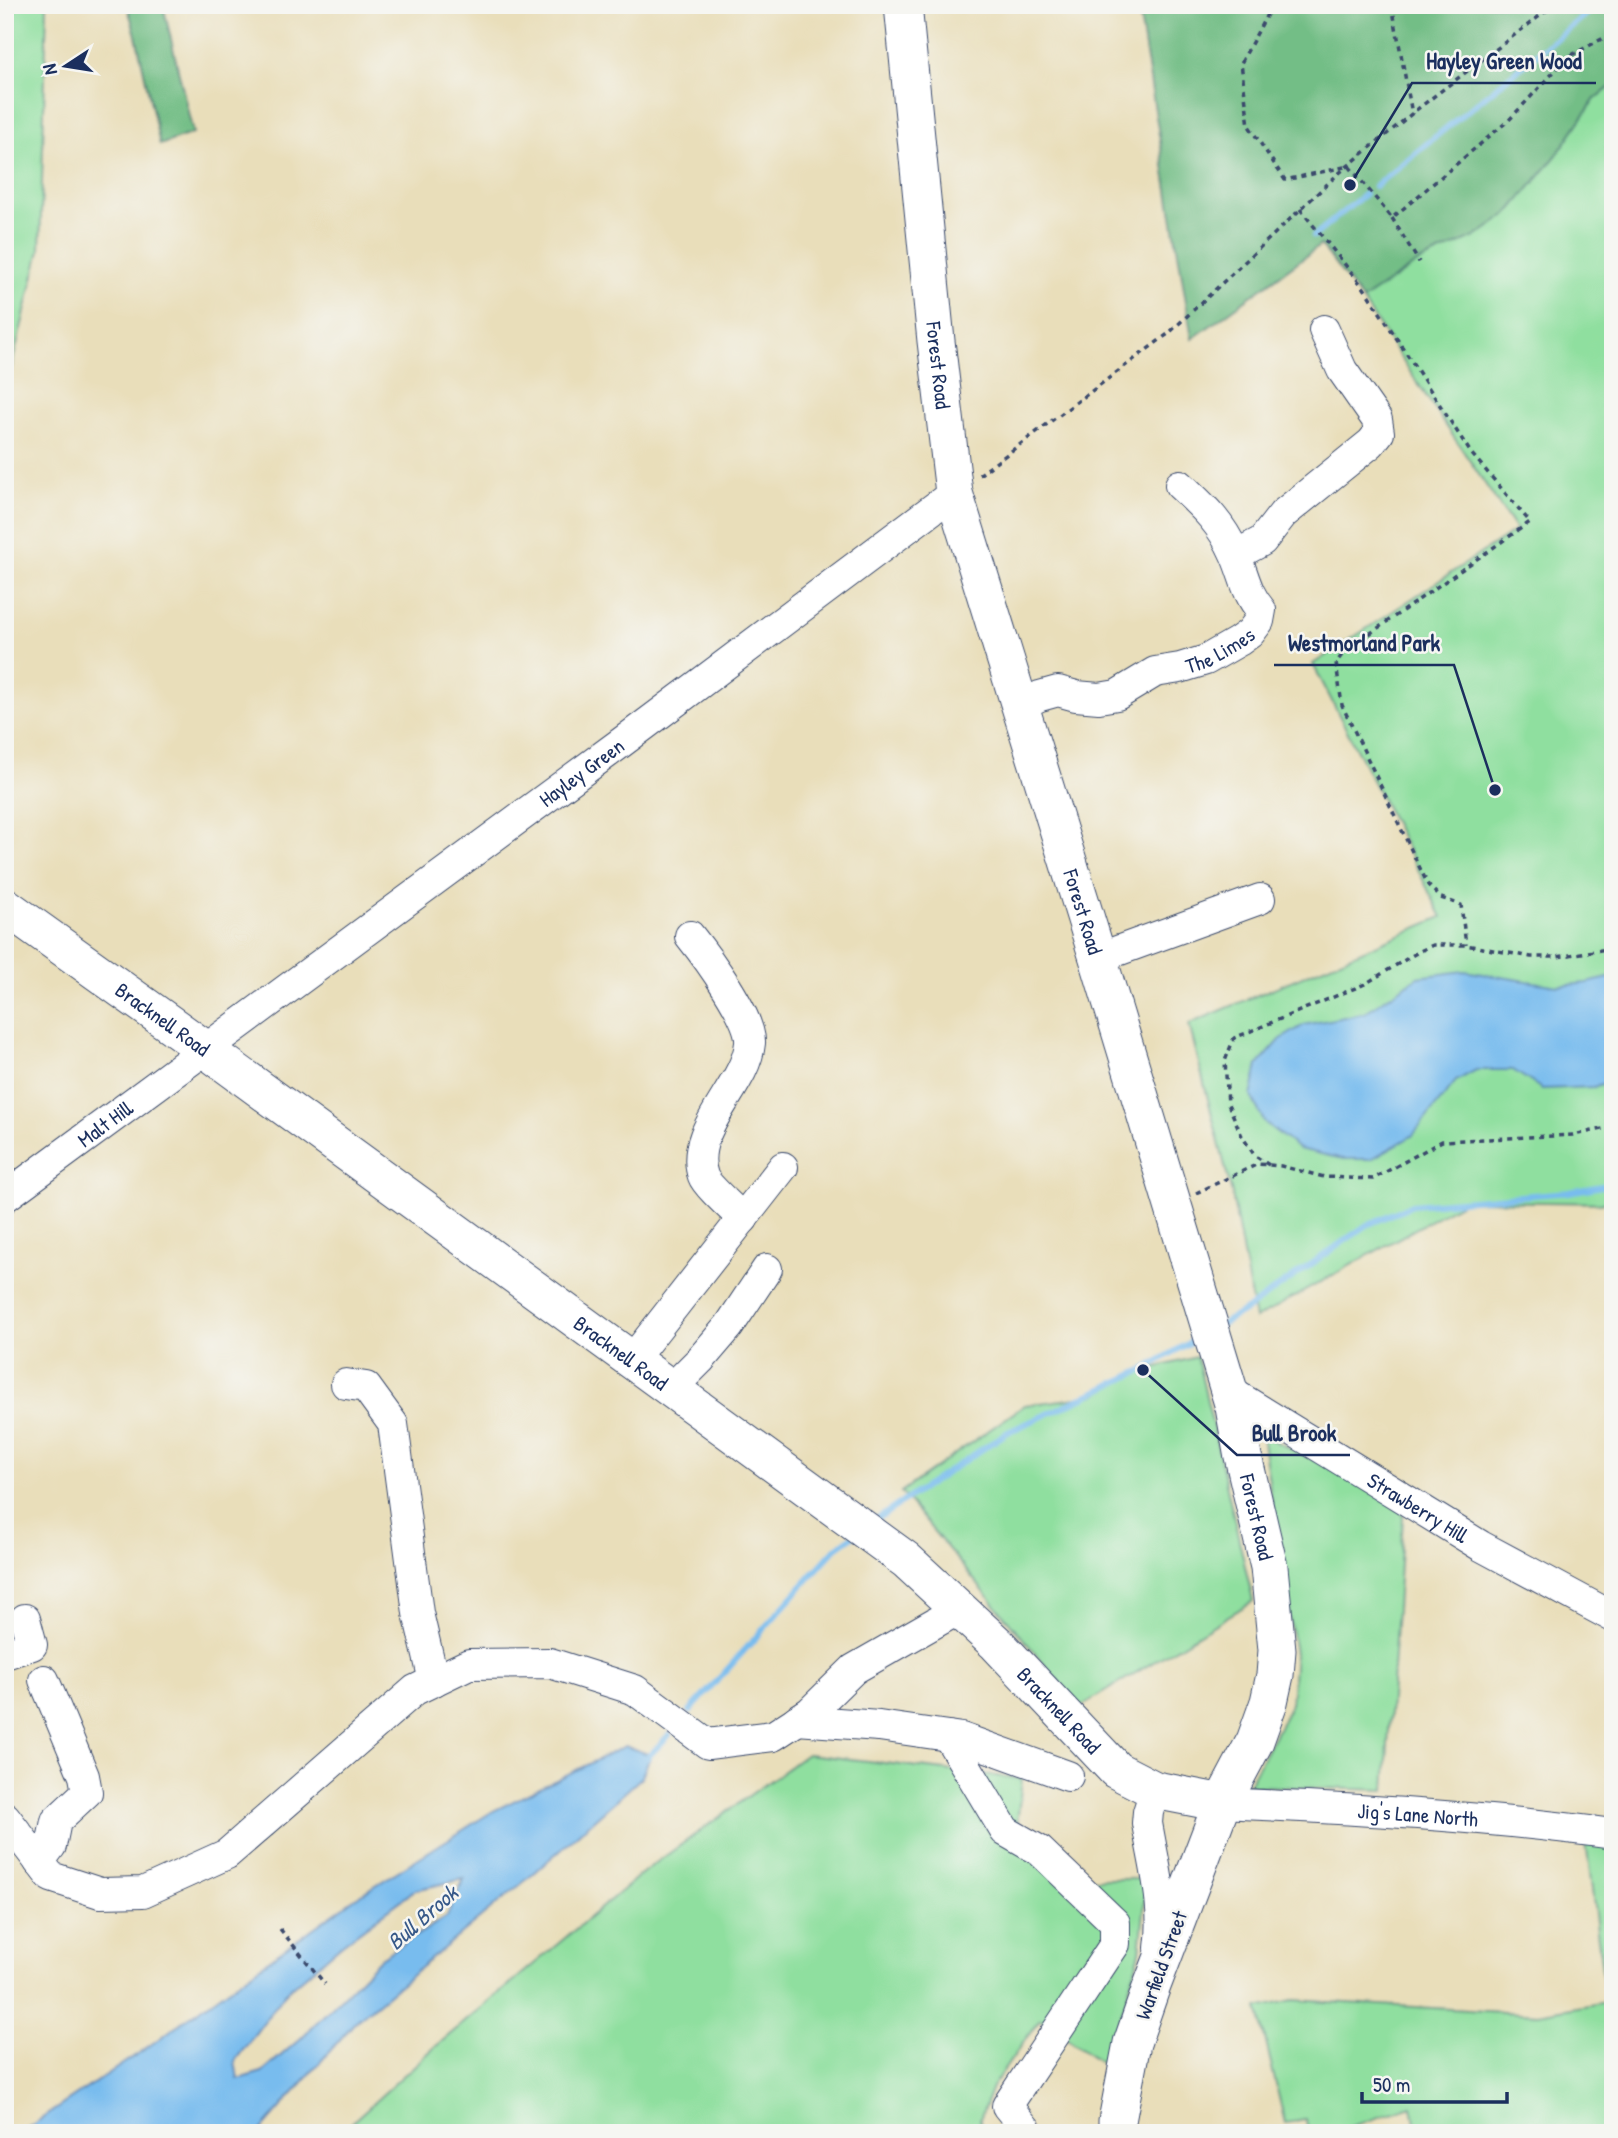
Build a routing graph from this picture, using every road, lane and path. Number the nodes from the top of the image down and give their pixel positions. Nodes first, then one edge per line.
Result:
1 (903, 5) edge
2 (1272, 5) edge
3 (1392, 5) edge
4 (1554, 5) edge
5 (1613, 33) edge
6 (1412, 114) junction
7 (1349, 166) junction
8 (1300, 209) junction
9 (1392, 218) junction
10 (1419, 262) dead end
11 (1324, 330) dead end
12 (1613, 426) edge
13 (1613, 452) edge
14 (1180, 485) dead end
15 (954, 493) junction
16 (1236, 555) junction
17 (1020, 705) junction
18 (1260, 899) dead end
19 (5, 906) edge
20 (690, 936) dead end
21 (1466, 945) junction
22 (1613, 948) edge
23 (1098, 958) junction
24 (205, 1049) junction
25 (1613, 1126) edge
26 (1269, 1165) junction
27 (783, 1167) dead end
28 (5, 1197) edge
29 (1173, 1203) junction
30 (743, 1219) junction
31 (767, 1269) dead end
32 (632, 1360) junction
33 (346, 1384) dead end
34 (671, 1389) junction
35 (1229, 1391) junction
36 (959, 1609) junction
37 (1613, 1617) edge
38 (25, 1619) dead end
39 (5, 1654) edge
40 (44, 1680) dead end
41 (434, 1681) junction
42 (797, 1720) junction
43 (948, 1736) junction
44 (1116, 1770) junction
45 (1068, 1776) dead end
46 (1155, 1790) junction
47 (1222, 1803) junction
48 (5, 1817) edge
49 (1613, 1834) edge
50 (1151, 1849) junction
51 (39, 1862) junction
52 (280, 1929) dead end
53 (1157, 1973) junction
54 (325, 1984) dead end
55 (1029, 2133) edge
56 (1117, 2133) edge

1 - 15 main road, Forest Road
2 - 7 path
3 - 6 path
4 - 6 path
5 - 9 path
6 - 7 path
7 - 8 path
7 - 9 path
8 - 15 path
8 - 21 path
9 - 10 path
11 - 16 street
12 - 13 path
14 - 16 street, The Limes
15 - 17 main road, Forest Road
15 - 24 street, Hayley Green
16 - 17 street, The Limes
17 - 23 main road, Forest Road
18 - 23 street
19 - 24 main road, Bracknell Road
20 - 30 street
21 - 22 path
21 - 26 path
23 - 29 main road, Forest Road
24 - 28 street, Malt Hill
24 - 32 main road, Bracknell Road
25 - 26 path
26 - 29 path
27 - 30 street
29 - 35 main road, Forest Road
30 - 32 street
31 - 34 street
32 - 34 main road, Bracknell Road
33 - 41 street
34 - 36 main road, Bracknell Road
35 - 37 street, Strawberry Hill
35 - 47 main road, Forest Road
36 - 42 street
36 - 44 main road, Bracknell Road
38 - 39 street
40 - 51 street
41 - 42 street
41 - 51 street
42 - 43 street
43 - 45 street
43 - 55 street
44 - 46 main road, Bracknell Road
44 - 50 street
46 - 47 main road, Bracknell Road
46 - 50 street
47 - 49 street, Jig's Lane North
47 - 53 main road, Warfield Street
48 - 51 street
50 - 53 street
52 - 54 path
53 - 56 main road, Warfield Street

